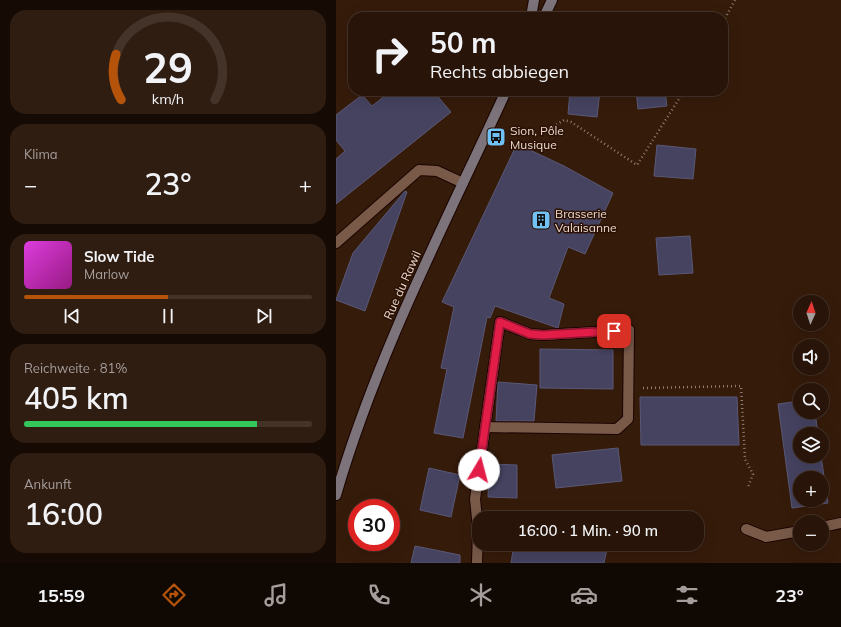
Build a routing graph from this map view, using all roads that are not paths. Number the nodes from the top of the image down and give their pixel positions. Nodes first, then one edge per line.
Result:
1 (534, 0) edge
2 (552, 0) edge
3 (532, 12) edge
4 (546, 12) edge
5 (504, 96) edge
6 (462, 183) junction
7 (337, 243) edge
8 (485, 428) junction
9 (336, 495) edge
10 (841, 523) edge
11 (829, 526) edge
12 (746, 528) dead end
13 (793, 532) edge
14 (477, 563) edge

1 - 3 street
2 - 4 street
5 - 6 street, Rue du Rawil
6 - 7 street
6 - 9 street, Rue du Rawil
8 - 8 street
8 - 14 street
10 - 11 street
12 - 13 street

